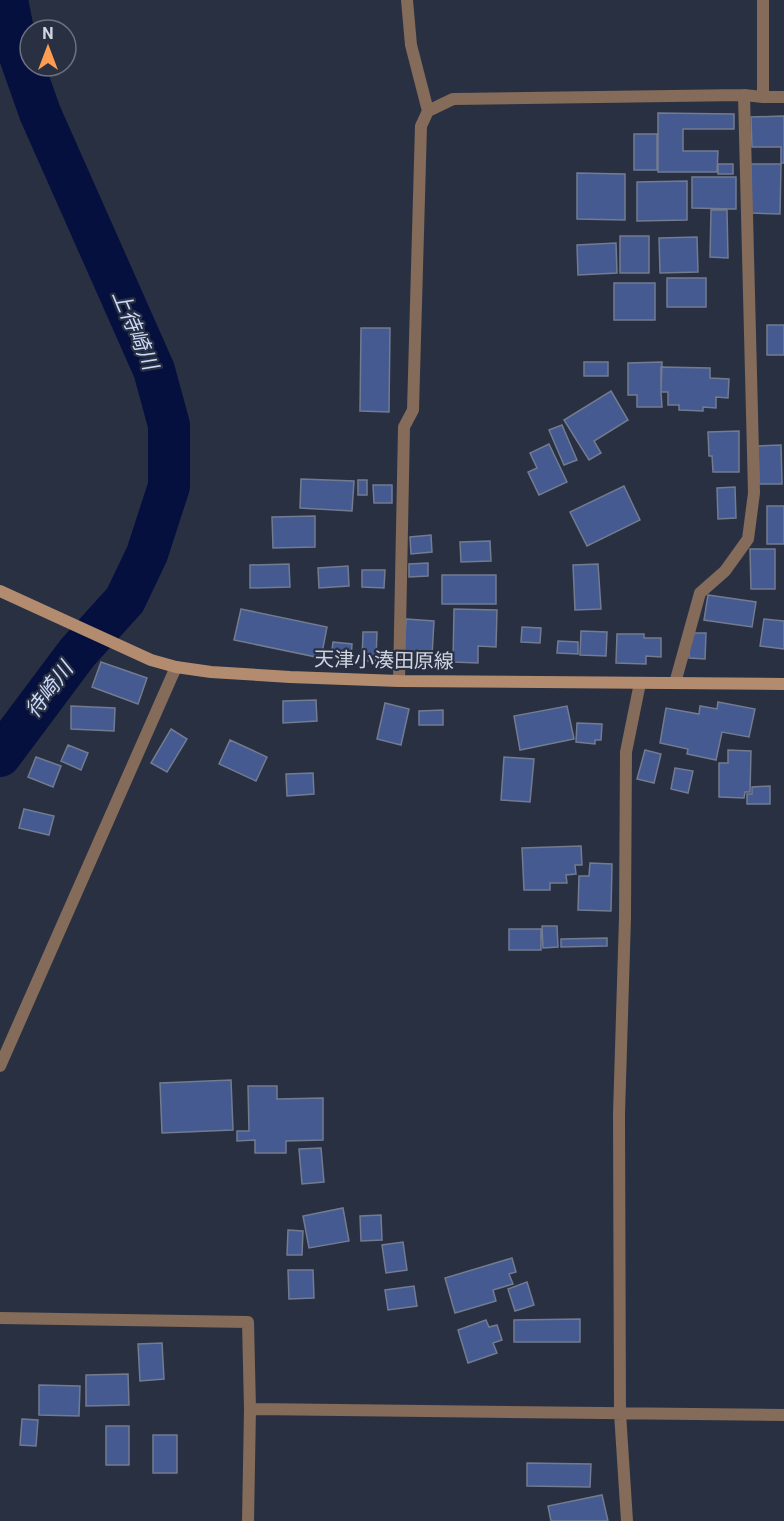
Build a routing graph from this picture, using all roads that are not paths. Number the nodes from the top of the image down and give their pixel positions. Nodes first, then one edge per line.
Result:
1 (407, 0) edge
2 (763, 0) edge
3 (744, 95) junction
4 (763, 97) junction
5 (784, 97) edge
6 (428, 111) junction
7 (0, 591) edge
8 (176, 667) junction
9 (399, 681) junction
10 (640, 683) junction
11 (675, 683) junction
12 (784, 684) edge
13 (0, 1065) edge
14 (0, 1318) edge
15 (250, 1409) junction
16 (620, 1413) junction
17 (784, 1415) edge
18 (248, 1521) edge
19 (627, 1521) edge

1 - 6 street
2 - 4 street
3 - 4 street
3 - 6 street
3 - 11 street
4 - 5 street
6 - 9 street
7 - 8 main road, 天津小湊田原線
8 - 9 main road, 天津小湊田原線
8 - 13 street
9 - 10 main road, 天津小湊田原線
10 - 11 main road, 天津小湊田原線
10 - 16 street
11 - 12 main road, 天津小湊田原線
14 - 15 street
15 - 16 street
15 - 18 street
16 - 17 street
16 - 19 street

